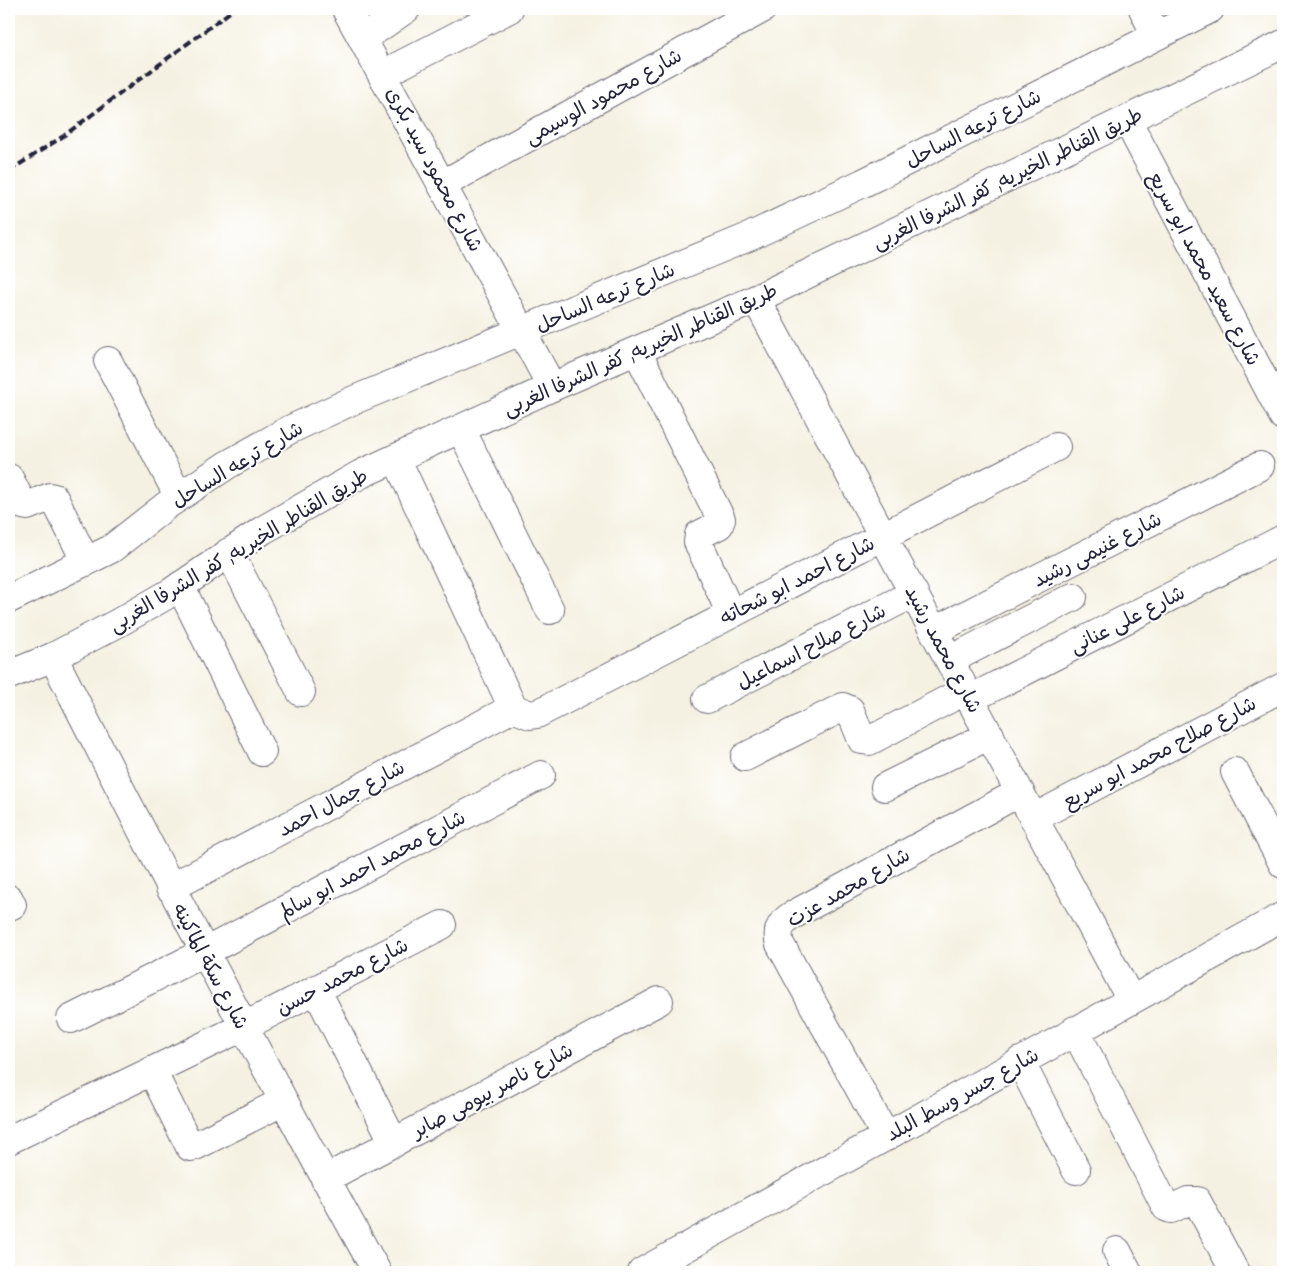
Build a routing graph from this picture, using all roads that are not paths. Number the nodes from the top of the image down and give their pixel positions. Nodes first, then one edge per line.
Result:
1 (346, 9) edge
2 (406, 9) edge
3 (509, 9) edge
4 (762, 9) edge
5 (1143, 9) edge
6 (1210, 9) edge
7 (1156, 36) junction
8 (364, 38) junction
9 (1283, 44) edge
10 (383, 74) junction
11 (1126, 120) junction
12 (443, 184) junction
13 (756, 299) junction
14 (524, 334) junction
15 (637, 350) junction
16 (108, 361) dead end
17 (552, 387) junction
18 (1283, 416) edge
19 (461, 429) junction
20 (1056, 446) dead end
21 (396, 458) junction
22 (1260, 466) dead end
23 (9, 478) edge
24 (179, 497) junction
25 (883, 536) junction
26 (1283, 539) edge
27 (229, 552) junction
28 (86, 562) junction
29 (180, 586) junction
30 (914, 593) junction
31 (1073, 597) dead end
32 (9, 599) edge
33 (550, 610) dead end
34 (731, 614) junction
35 (934, 631) junction
36 (52, 657) junction
37 (950, 660) junction
38 (9, 676) edge
39 (1283, 687) edge
40 (300, 692) dead end
41 (968, 694) junction
42 (707, 699) dead end
43 (525, 711) junction
44 (990, 735) junction
45 (262, 752) dead end
46 (745, 756) dead end
47 (1236, 772) dead end
48 (541, 775) dead end
49 (885, 787) dead end
50 (1020, 792) junction
51 (1034, 818) junction
52 (1283, 864) edge
53 (170, 888) junction
54 (1283, 916) edge
55 (442, 925) dead end
56 (203, 952) junction
57 (316, 989) junction
58 (1131, 1000) junction
59 (659, 1001) dead end
60 (71, 1019) dead end
61 (243, 1027) junction
62 (1075, 1030) junction
63 (1020, 1061) junction
64 (152, 1071) junction
65 (282, 1102) junction
66 (886, 1137) junction
67 (9, 1140) edge
68 (394, 1143) junction
69 (1076, 1170) dead end
70 (325, 1179) junction
71 (377, 1272) edge
72 (642, 1272) edge
73 (1235, 1272) edge

1 - 8 street, شارع محمود سيد بكرى
2 - 8 street
3 - 10 street
4 - 12 street, شارع محمود الوسيمى
5 - 7 street
6 - 7 street, شارع ترعه الساحل
7 - 14 street, شارع ترعه الساحل
8 - 10 street, شارع محمود سيد بكرى
9 - 11 street, طريق القناطر الخيريه, كفر الشرفا الغربى
10 - 12 street, شارع محمود سيد بكرى
11 - 13 street, طريق القناطر الخيريه, كفر الشرفا الغربى
11 - 18 street, شارع سعيد محمد ابو سريع
12 - 14 street, شارع محمود سيد بكرى
13 - 15 street, طريق القناطر الخيريه, كفر الشرفا الغربى
13 - 25 street, شارع محمد رشيد
14 - 17 street, شارع محمود سيد بكرى
14 - 24 street, شارع ترعه الساحل
15 - 17 street, طريق القناطر الخيريه, كفر الشرفا الغربى
15 - 34 street
16 - 24 street
17 - 19 street, طريق القناطر الخيريه, كفر الشرفا الغربى
19 - 21 street, طريق القناطر الخيريه, كفر الشرفا الغربى
19 - 33 street
20 - 25 street, شارع احمد ابو شحاته
21 - 27 street, طريق القناطر الخيريه, كفر الشرفا الغربى
21 - 43 street
22 - 35 street, شارع غنيمى رشيد
23 - 28 street
24 - 28 street, شارع ترعه الساحل
25 - 30 street, شارع محمد رشيد
25 - 34 street, شارع احمد ابو شحاته
26 - 41 street, شارع على عنانى
27 - 29 street, طريق القناطر الخيريه, كفر الشرفا الغربى
27 - 40 street
28 - 32 street, شارع ترعه الساحل
29 - 36 street, طريق القناطر الخيريه, كفر الشرفا الغربى
29 - 45 street
30 - 35 street, شارع محمد رشيد
30 - 42 street, شارع صلاح اسماعيل
31 - 37 street
34 - 43 street, شارع احمد ابو شحاته
35 - 37 street, شارع محمد رشيد
36 - 38 street, طريق القناطر الخيريه, كفر الشرفا الغربى
36 - 53 street, شارع سكة الماكينه
37 - 41 street, شارع محمد رشيد
39 - 51 street, شارع صلاح محمد ابو سريع
41 - 44 street, شارع محمد رشيد
41 - 46 street, شارع على عنانى
43 - 53 street, شارع جمال احمد
44 - 49 street
44 - 50 street, شارع محمد رشيد
47 - 52 street
48 - 56 street, شارع محمد احمد ابو سالم
50 - 51 street, شارع محمد رشيد
50 - 66 street, شارع محمد عزت
51 - 58 street, شارع محمد رشيد
53 - 56 street, شارع سكة الماكينه
54 - 58 street, شارع جسر وسط البلد
55 - 57 street, شارع محمد حسن
56 - 60 street, شارع محمد احمد ابو سالم
56 - 61 street, شارع سكة الماكينه
57 - 61 street, شارع محمد حسن
57 - 68 street
58 - 62 street, شارع جسر وسط البلد
59 - 68 street, شارع ناصر بيومى صابر
61 - 64 street, شارع محمد حسن
61 - 65 street, شارع سكة الماكينه
62 - 63 street, شارع جسر وسط البلد
62 - 73 street
63 - 66 street, شارع جسر وسط البلد
63 - 69 street
64 - 65 street
64 - 67 street, شارع محمد حسن
65 - 70 street, شارع سكة الماكينه
66 - 72 street, شارع جسر وسط البلد
68 - 70 street, شارع ناصر بيومى صابر
70 - 71 street, شارع سكة الماكينه

